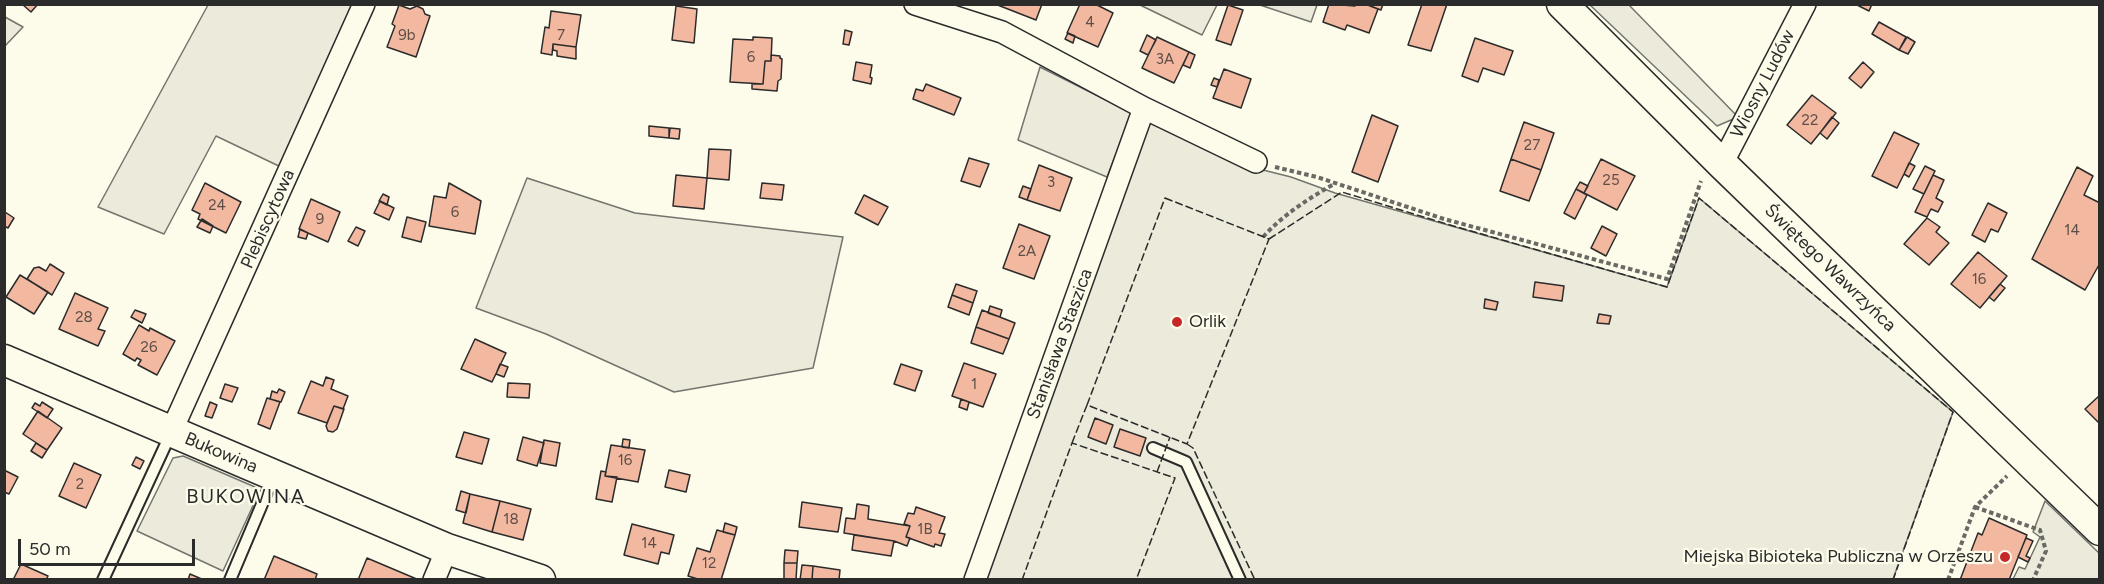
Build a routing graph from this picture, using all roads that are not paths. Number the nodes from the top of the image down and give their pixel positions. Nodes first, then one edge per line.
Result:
1 (364, 4) edge
2 (915, 4) edge
3 (1562, 4) edge
4 (1805, 4) edge
5 (1144, 108) junction
6 (1256, 162) road end
7 (1712, 170) junction
8 (7, 368) edge
9 (171, 432) junction
10 (1153, 448) dead end
11 (274, 476) junction
12 (2100, 530) edge
13 (447, 549) junction
14 (103, 579) edge
15 (230, 579) edge
16 (434, 579) edge
17 (540, 579) edge
18 (975, 579) edge
19 (1240, 579) edge

1 - 9 street, Plebiscytowa
2 - 5 street
3 - 7 street, Świętego Wawrzyńca
4 - 7 street, Wiosny Ludów
5 - 6 street
5 - 18 street, Stanisława Staszica
7 - 12 street, Świętego Wawrzyńca
8 - 9 street, Bukowina
9 - 11 street, Bukowina
9 - 14 lane
10 - 19 lane
11 - 13 street, Bukowina
11 - 15 lane
13 - 16 street
13 - 17 street, Bukowina

